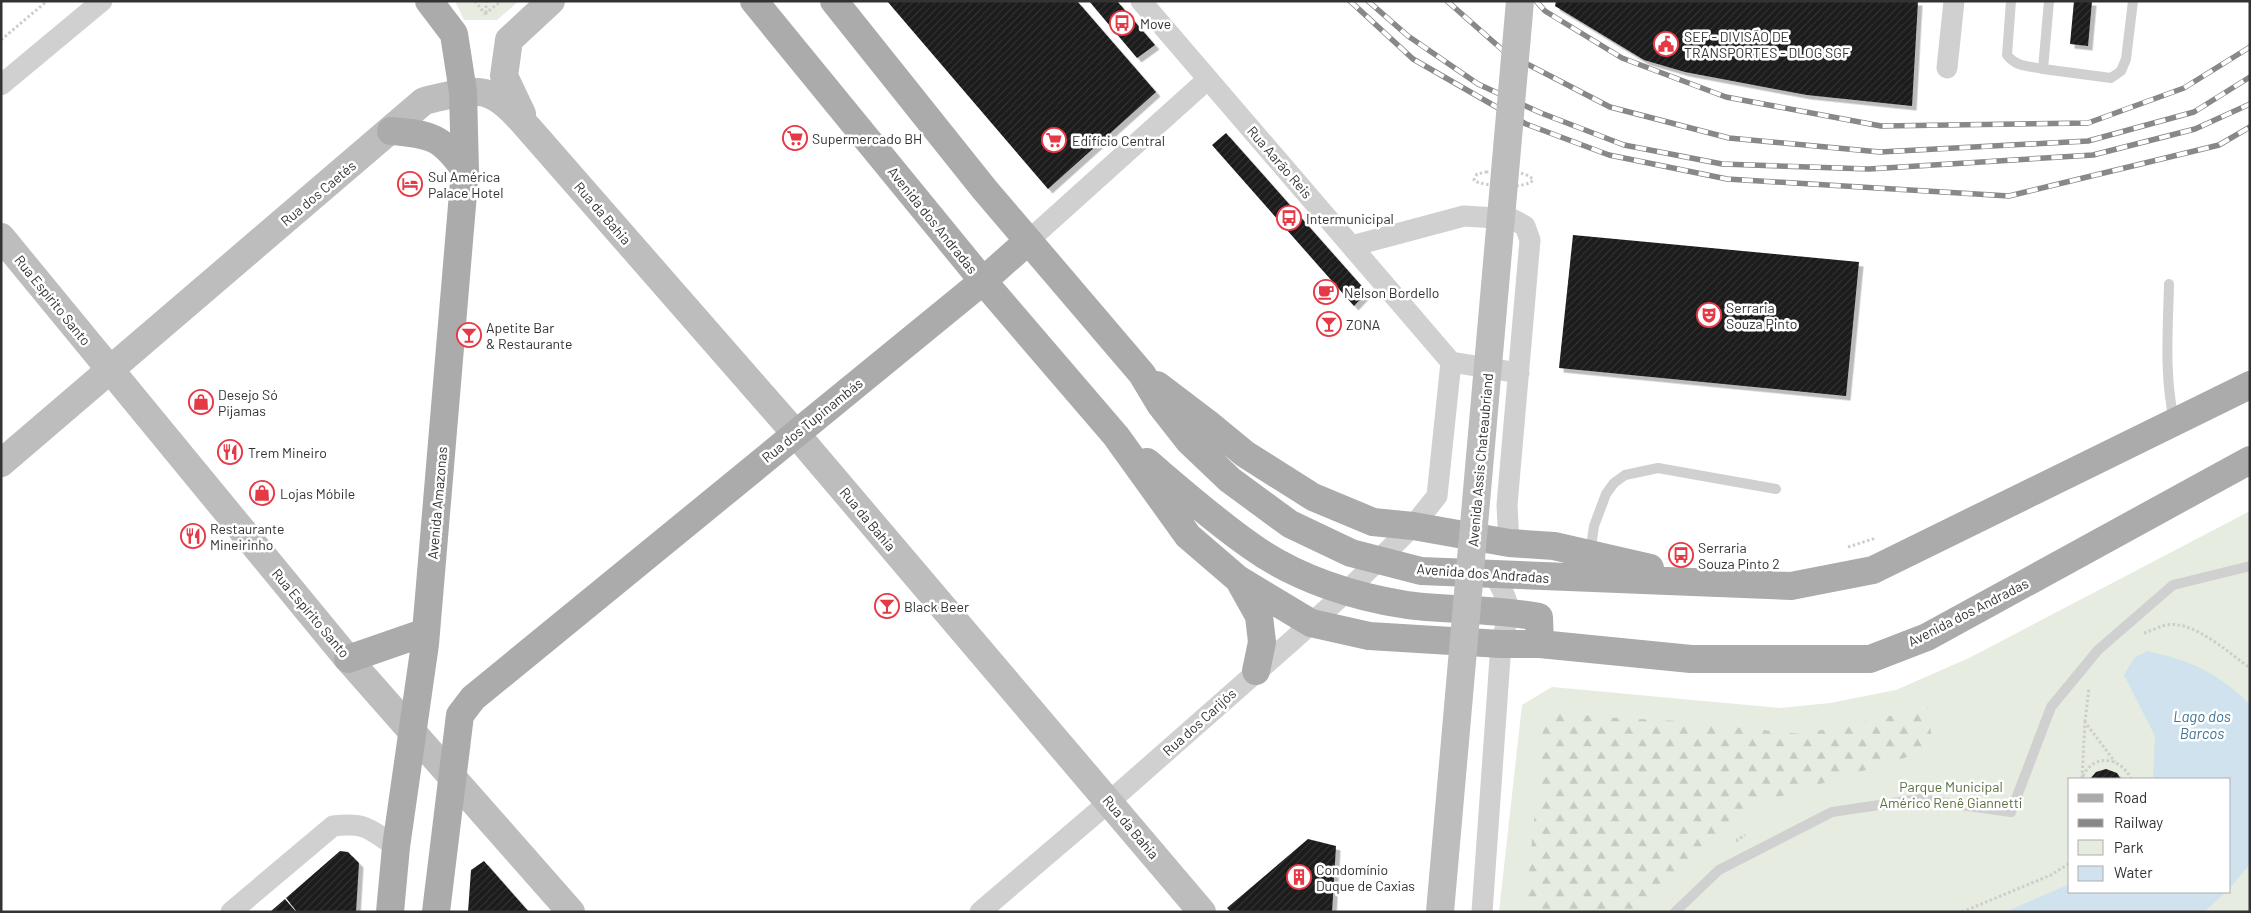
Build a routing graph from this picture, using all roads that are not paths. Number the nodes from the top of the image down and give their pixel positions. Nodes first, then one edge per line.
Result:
1 (102, 1) edge
2 (429, 1) edge
3 (551, 1) edge
4 (754, 1) edge
5 (834, 1) edge
6 (1141, 1) edge
7 (1520, 1) edge
8 (1954, 1) edge
9 (2010, 1) edge
10 (2049, 1) edge
11 (2133, 1) edge
12 (1947, 68) dead end
13 (2043, 69) junction
14 (1208, 79) junction
15 (1, 85) edge
16 (463, 92) junction
17 (391, 130) junction
18 (530, 130) junction
19 (465, 170) junction
20 (1, 237) edge
21 (1028, 241) junction
22 (1352, 246) junction
23 (983, 281) junction
24 (2169, 284) dead end
25 (1451, 362) junction
26 (110, 371) junction
27 (1519, 373) junction
28 (1142, 374) junction
29 (2250, 385) edge
30 (2174, 421) junction
31 (796, 434) junction
32 (1116, 436) junction
33 (2250, 460) edge
34 (1, 464) edge
35 (1776, 489) dead end
36 (1413, 526) junction
37 (1509, 543) junction
38 (1590, 555) junction
39 (1379, 559) junction
40 (2250, 566) edge
41 (1494, 575) junction
42 (1521, 576) junction
43 (1238, 579) junction
44 (1718, 583) junction
45 (1347, 591) junction
46 (1510, 611) junction
47 (1311, 623) junction
48 (1539, 630) junction
49 (426, 632) junction
50 (1501, 644) junction
51 (348, 659) junction
52 (1256, 671) junction
53 (414, 735) junction
54 (453, 777) junction
55 (1109, 802) junction
56 (396, 847) junction
57 (231, 912) edge
58 (390, 912) edge
59 (436, 912) edge
60 (571, 912) edge
61 (980, 912) edge
62 (1202, 912) edge
63 (1440, 912) edge
64 (1482, 912) edge
65 (1675, 912) edge

1 - 15 street
2 - 16 main road
3 - 18 street
4 - 23 main road, Avenida dos Andradas
5 - 21 main road, Avenida dos Andradas
6 - 14 street, Rua Aarão Reis
7 - 63 street, Avenida Assis Chateaubriand, bridge
8 - 12 street
9 - 13 lane
10 - 13 lane
11 - 13 lane
14 - 21 street, Rua dos Tupinambás
14 - 22 street, Rua Aarão Reis
16 - 17 street, Rua dos Caetés
16 - 18 street, Rua dos Caetés
16 - 19 main road, Avenida Amazonas
17 - 19 main road
17 - 26 street, Rua dos Caetés
18 - 31 street, Rua da Bahia
19 - 49 main road, Avenida Amazonas
20 - 26 street, Rua Espírito Santo
21 - 23 main road, Rua dos Tupinambás
21 - 28 main road, Avenida dos Andradas
22 - 25 street, Rua Aarão Reis
22 - 27 street
23 - 31 main road, Rua dos Tupinambás
23 - 32 main road, Avenida dos Andradas
24 - 30 lane
25 - 27 street
25 - 36 street
26 - 34 street, Rua dos Caetés
26 - 51 street, Rua Espírito Santo
27 - 37 street
28 - 36 main road, Avenida dos Andradas
28 - 39 main road, Avenida dos Andradas
29 - 30 main road, Avenida dos Andradas
30 - 44 main road, Avenida dos Andradas
31 - 54 main road, Rua dos Tupinambás
31 - 55 street, Rua da Bahia
32 - 43 main road, Avenida dos Andradas
32 - 45 main road, Avenida dos Andradas
33 - 48 main road, Avenida dos Andradas
35 - 38 lane
36 - 37 main road, Avenida dos Andradas
36 - 39 street, Rua dos Carijós
37 - 38 main road, Avenida dos Andradas
37 - 42 main road
38 - 44 main road, Avenida dos Andradas
39 - 41 main road, Avenida dos Andradas
39 - 45 street, Rua dos Carijós
40 - 65 lane
41 - 42 main road, Avenida dos Andradas
41 - 46 street
42 - 44 main road, Avenida dos Andradas
42 - 48 main road
43 - 47 main road, Avenida dos Andradas
43 - 52 main road
45 - 46 main road, Avenida dos Andradas
45 - 47 street, Rua dos Carijós
46 - 48 main road, Avenida dos Andradas
46 - 50 street
47 - 50 main road, Avenida dos Andradas
47 - 52 street, Rua dos Carijós
48 - 50 main road, Avenida dos Andradas
49 - 51 main road
49 - 53 main road, Avenida Amazonas
50 - 64 street
51 - 53 street, Rua Espírito Santo
52 - 55 street, Rua dos Carijós
53 - 54 street, Rua Espírito Santo
53 - 56 main road, Avenida Amazonas
54 - 59 main road
54 - 60 street, Rua Espírito Santo
55 - 61 street, Rua dos Carijós
55 - 62 street, Rua da Bahia
56 - 57 street
56 - 58 main road, Avenida Amazonas

